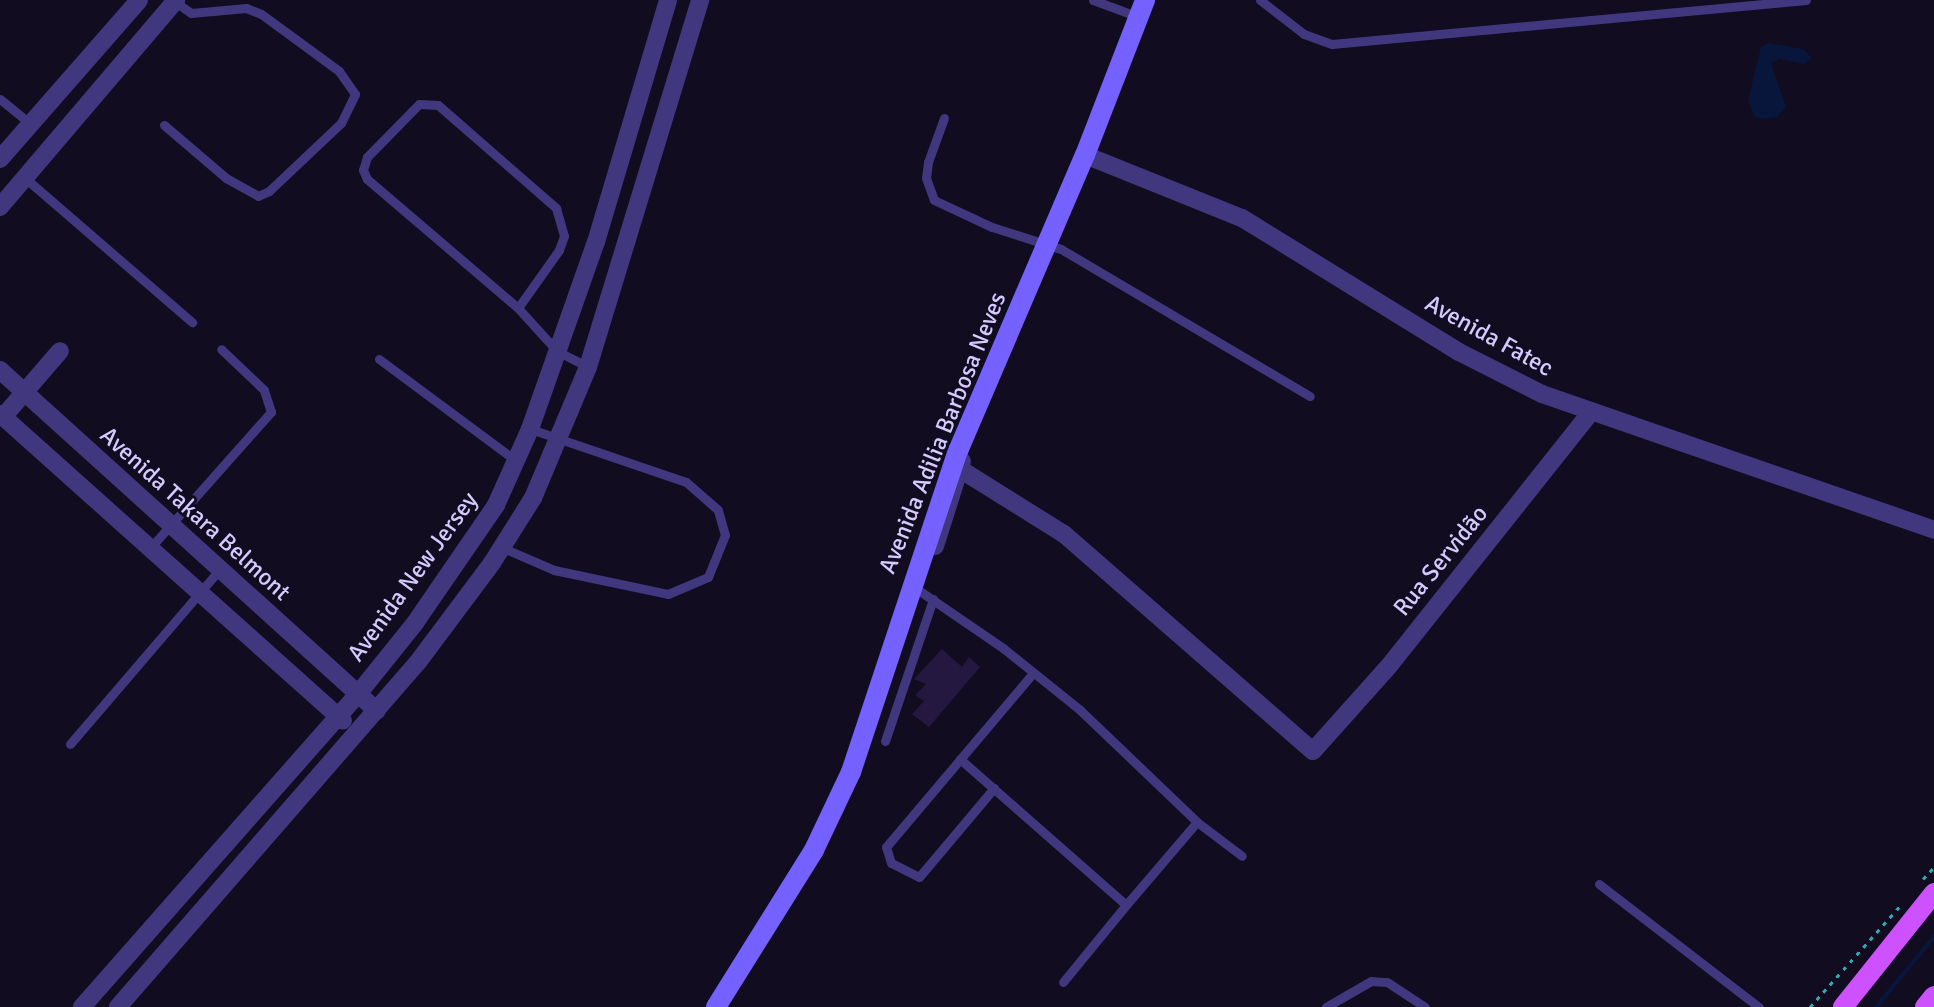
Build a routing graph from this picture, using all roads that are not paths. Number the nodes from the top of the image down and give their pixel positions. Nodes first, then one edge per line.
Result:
1 (139, 0) edge
2 (668, 0) edge
3 (700, 0) edge
4 (1093, 0) edge
5 (1260, 0) edge
6 (1806, 0) edge
7 (174, 1) edge
8 (1145, 4) edge
9 (0, 99) edge
10 (944, 118) dead end
11 (31, 124) junction
12 (164, 125) dead end
13 (1085, 155) junction
14 (0, 159) edge
15 (24, 178) junction
16 (0, 207) edge
17 (596, 242) junction
18 (1049, 243) junction
19 (622, 251) junction
20 (577, 295) junction
21 (607, 305) junction
22 (518, 308) junction
23 (192, 322) dead end
24 (221, 349) dead end
25 (60, 351) dead end
26 (557, 351) junction
27 (379, 359) dead end
28 (588, 367) junction
29 (0, 370) edge
30 (25, 393) junction
31 (1310, 396) dead end
32 (1590, 413) junction
33 (2, 415) edge
34 (530, 429) junction
35 (562, 439) junction
36 (515, 460) junction
37 (961, 461) junction
38 (171, 526) junction
39 (1934, 530) edge
40 (151, 547) junction
41 (468, 549) junction
42 (498, 555) junction
43 (219, 570) junction
44 (910, 584) junction
45 (201, 592) junction
46 (933, 599) junction
47 (1033, 673) junction
48 (358, 694) junction
49 (377, 711) junction
50 (337, 715) junction
51 (356, 733) junction
52 (885, 741) dead end
53 (70, 744) dead end
54 (960, 759) junction
55 (994, 788) junction
56 (1197, 822) junction
57 (1242, 856) dead end
58 (1599, 884) dead end
59 (1924, 892) edge
60 (1126, 905) junction
61 (108, 977) junction
62 (1063, 982) dead end
63 (1934, 996) edge
64 (122, 1003) edge
65 (82, 1007) edge
66 (716, 1007) edge
67 (1326, 1007) edge
68 (1425, 1007) edge
69 (1759, 1007) edge
70 (1843, 1007) edge
71 (1925, 1007) edge

1 - 11 street
2 - 17 street, Avenida New Jersey
3 - 19 street
4 - 8 lane
5 - 6 lane
7 - 12 lane
7 - 15 street
8 - 13 street, Avenida Adilia Barbosa Neves
9 - 11 lane
10 - 18 lane
11 - 14 street
13 - 18 street, Avenida Adilia Barbosa Neves
13 - 32 street, Avenida Fatec
15 - 16 street
15 - 23 lane
17 - 19 street
17 - 20 street, Avenida New Jersey
18 - 31 lane
18 - 37 street, Avenida Adilia Barbosa Neves
19 - 21 street
20 - 21 street
20 - 26 street, Avenida New Jersey
21 - 28 street
22 - 22 lane
22 - 26 lane
24 - 38 lane
25 - 30 street
26 - 28 lane
26 - 34 street, Avenida New Jersey
27 - 36 lane
28 - 35 street
29 - 30 street, Avenida Takara Belmont
30 - 33 street
30 - 38 street, Avenida Takara Belmont
32 - 37 street, Rua Servidão
32 - 39 street, Avenida Fatec
33 - 40 street
34 - 35 lane
34 - 36 street, Avenida New Jersey
35 - 42 street
35 - 42 lane
36 - 41 street, Avenida New Jersey
37 - 44 street, Avenida Adilia Barbosa Neves
38 - 40 lane
38 - 43 street, Avenida Takara Belmont
40 - 45 street
41 - 42 street
41 - 48 street, Avenida New Jersey
42 - 49 street
43 - 45 lane
43 - 48 street, Avenida Takara Belmont
44 - 46 lane
44 - 66 street, Avenida Adilia Barbosa Neves
45 - 50 street
45 - 53 lane
46 - 47 lane
46 - 52 lane
47 - 54 lane
47 - 56 lane
48 - 49 street, Avenida Takara Belmont
48 - 50 street, Avenida New Jersey
49 - 51 street
50 - 51 street
50 - 61 street, Avenida New Jersey
51 - 64 street
54 - 55 lane
54 - 55 lane
55 - 60 lane
56 - 57 lane
56 - 60 lane
58 - 69 lane
59 - 70 main road
60 - 62 lane
61 - 64 street
61 - 65 street, Avenida New Jersey
63 - 71 main road
67 - 68 lane

